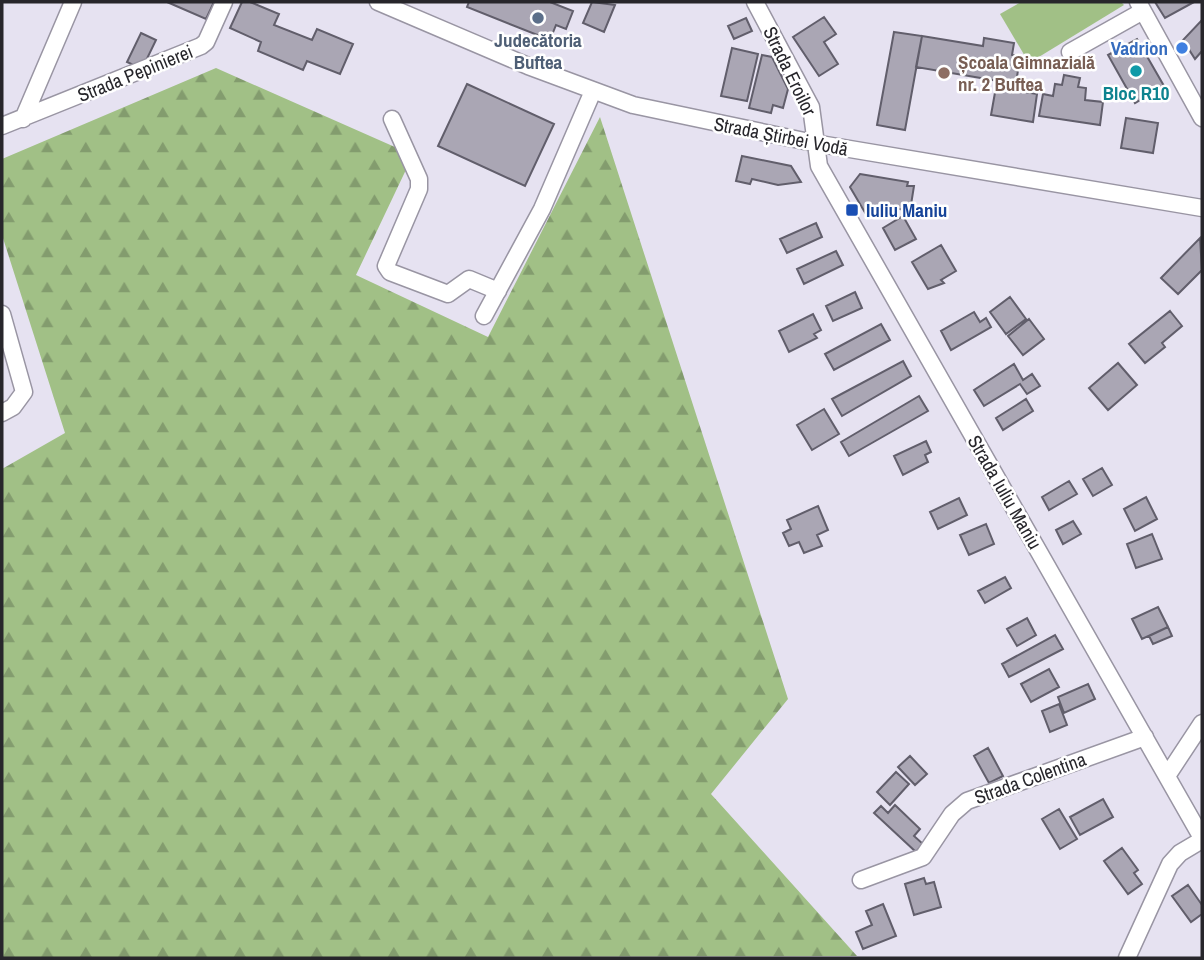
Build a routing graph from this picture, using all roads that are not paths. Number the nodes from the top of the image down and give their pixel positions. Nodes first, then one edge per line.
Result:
1 (73, 2) edge
2 (224, 2) edge
3 (378, 2) edge
4 (755, 2) edge
5 (1141, 7) edge
6 (412, 8) edge
7 (1070, 52) dead end
8 (593, 91) junction
9 (1202, 118) edge
10 (23, 119) junction
11 (392, 119) dead end
12 (2, 127) edge
13 (814, 143) junction
14 (1202, 208) edge
15 (498, 291) junction
16 (2, 314) edge
17 (484, 316) dead end
18 (2, 413) edge
19 (1202, 723) edge
20 (1145, 737) junction
21 (1167, 776) junction
22 (1202, 839) edge
23 (861, 880) dead end
24 (1127, 958) edge

1 - 10 street
2 - 10 street, Strada Pepinierei
3 - 6 street, Strada Știrbei Vodă
4 - 13 street, Strada Eroilor
5 - 7 street
5 - 9 street
6 - 8 street, Strada Știrbei Vodă
8 - 13 street, Strada Știrbei Vodă
8 - 15 street
10 - 12 street, Strada Pepinierei
11 - 15 street
13 - 14 street, Strada Știrbei Vodă
13 - 20 street, Strada Iuliu Maniu
15 - 17 street
16 - 18 street
19 - 21 street
20 - 21 street, Strada Iuliu Maniu
20 - 23 street, Strada Colentina
21 - 22 street, Strada Iuliu Maniu
22 - 24 street

